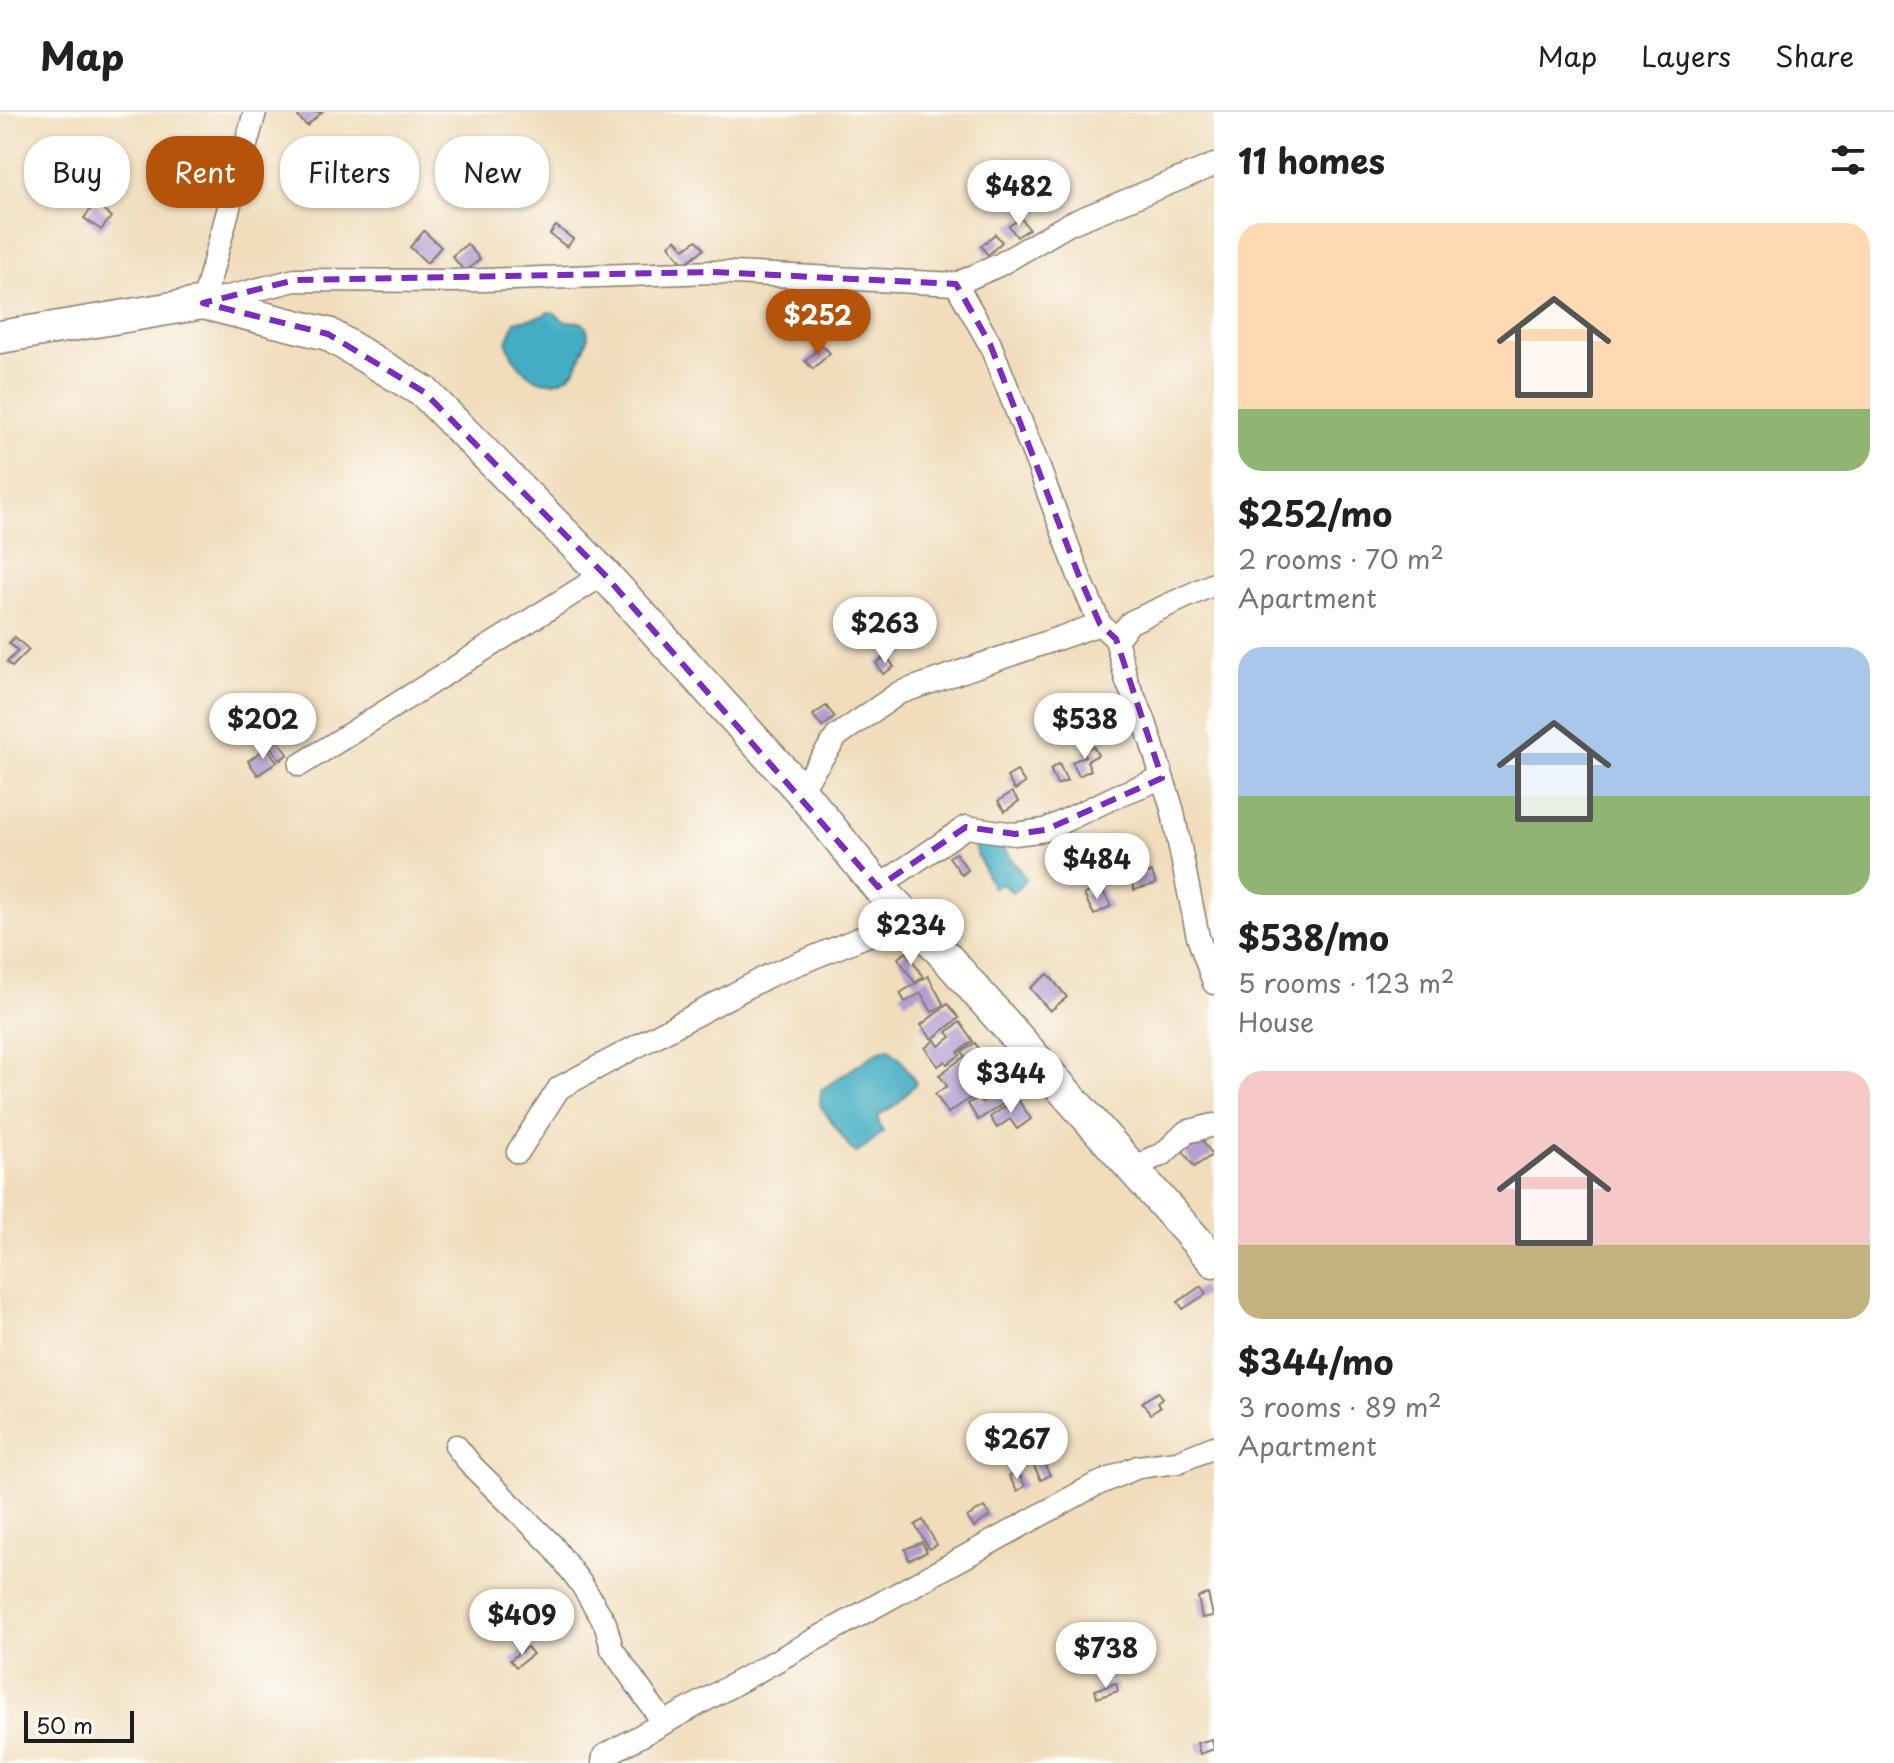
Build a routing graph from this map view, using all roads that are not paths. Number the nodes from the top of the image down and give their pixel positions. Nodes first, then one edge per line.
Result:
1 (255, 112) edge
2 (1214, 165) edge
3 (956, 284) junction
4 (203, 303) junction
5 (0, 337) edge
6 (604, 574) junction
7 (1214, 584) edge
8 (1108, 632) junction
9 (300, 765) dead end
10 (1162, 778) junction
11 (800, 790) junction
12 (878, 887) junction
13 (932, 941) junction
14 (1214, 983) edge
15 (1214, 1125) edge
16 (518, 1152) dead end
17 (1135, 1170) junction
18 (1214, 1261) edge
19 (456, 1446) dead end
20 (1214, 1447) edge
21 (663, 1722) junction
22 (603, 1763) edge

1 - 4 street
2 - 3 street
3 - 4 street
3 - 8 street
4 - 5 highway
4 - 6 highway
6 - 9 street
6 - 11 highway
7 - 8 street
8 - 10 street
8 - 11 street
10 - 12 street
10 - 14 street
11 - 12 highway
12 - 13 highway
13 - 16 street
13 - 17 highway
15 - 17 street
17 - 18 highway
19 - 21 street
20 - 21 street
21 - 22 street

